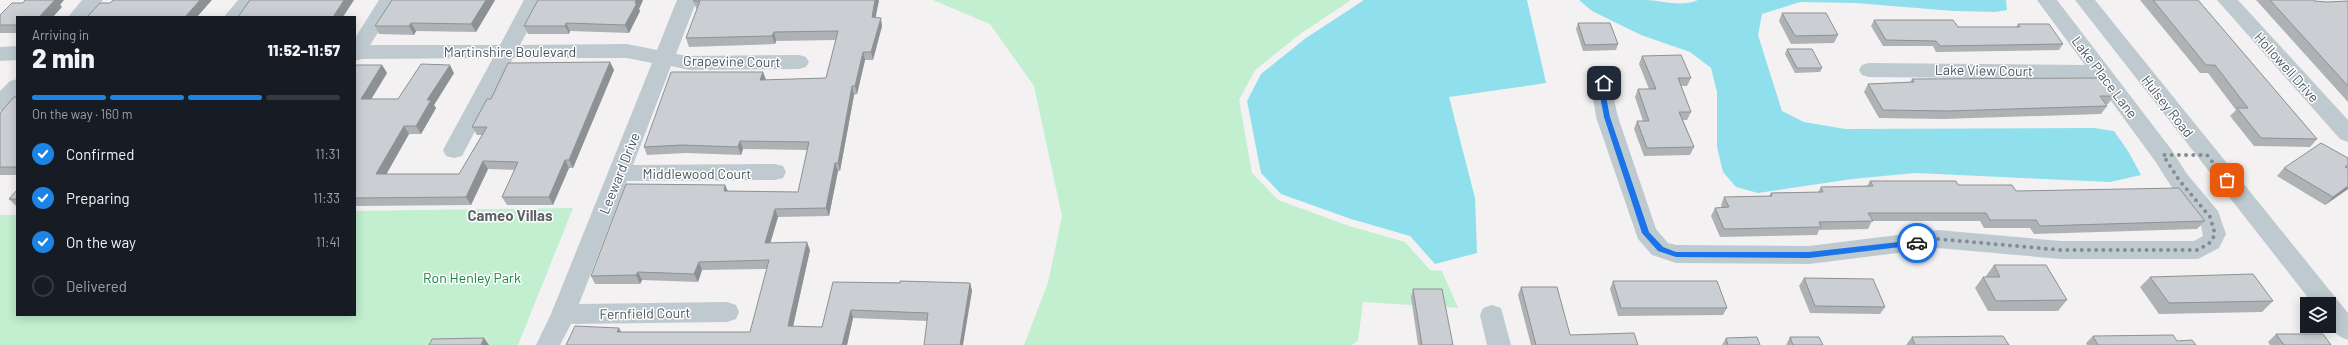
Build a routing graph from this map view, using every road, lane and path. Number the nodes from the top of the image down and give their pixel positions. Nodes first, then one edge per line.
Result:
1 (93, 0) edge
2 (248, 0) edge
3 (389, 0) edge
4 (534, 0) edge
5 (688, 0) edge
6 (2047, 0) edge
7 (2085, 0) edge
8 (2226, 0) edge
9 (79, 16) edge
10 (235, 16) edge
11 (356, 51) edge
12 (506, 51) junction
13 (16, 53) edge
14 (356, 53) edge
15 (0, 54) edge
16 (665, 58) junction
17 (799, 62) dead end
18 (1869, 70) dead end
19 (2100, 72) junction
20 (1606, 75) dead end
21 (16, 87) edge
22 (0, 104) edge
23 (2348, 134) edge
24 (454, 150) dead end
25 (2163, 155) junction
26 (2207, 155) junction
27 (775, 172) dead end
28 (618, 174) junction
29 (2321, 297) edge
30 (727, 312) dead end
31 (563, 314) junction
32 (1492, 315) dead end
33 (2336, 315) edge
34 (2348, 330) edge
35 (548, 345) edge
36 (1499, 345) edge

1 - 9 street
2 - 10 street
3 - 11 street
4 - 12 street
5 - 16 street, Leeward Drive
6 - 19 street, Lake Place Lane
7 - 26 street, Hulsey Road
8 - 23 street, Hollowell Drive
12 - 14 street, Martinshire Boulevard
12 - 16 street, Martinshire Boulevard
12 - 24 street
13 - 15 street
16 - 17 street, Grapevine Court
16 - 28 street, Leeward Drive
18 - 19 street, Lake View Court
19 - 25 street, Lake Place Lane
20 - 25 street, Lake Place Lane
21 - 22 street
25 - 26 street
26 - 29 street, Hulsey Road
27 - 28 street, Middlewood Court
28 - 31 street, Leeward Drive
30 - 31 street, Fernfield Court
31 - 35 street, Leeward Drive
32 - 36 street
33 - 34 street

